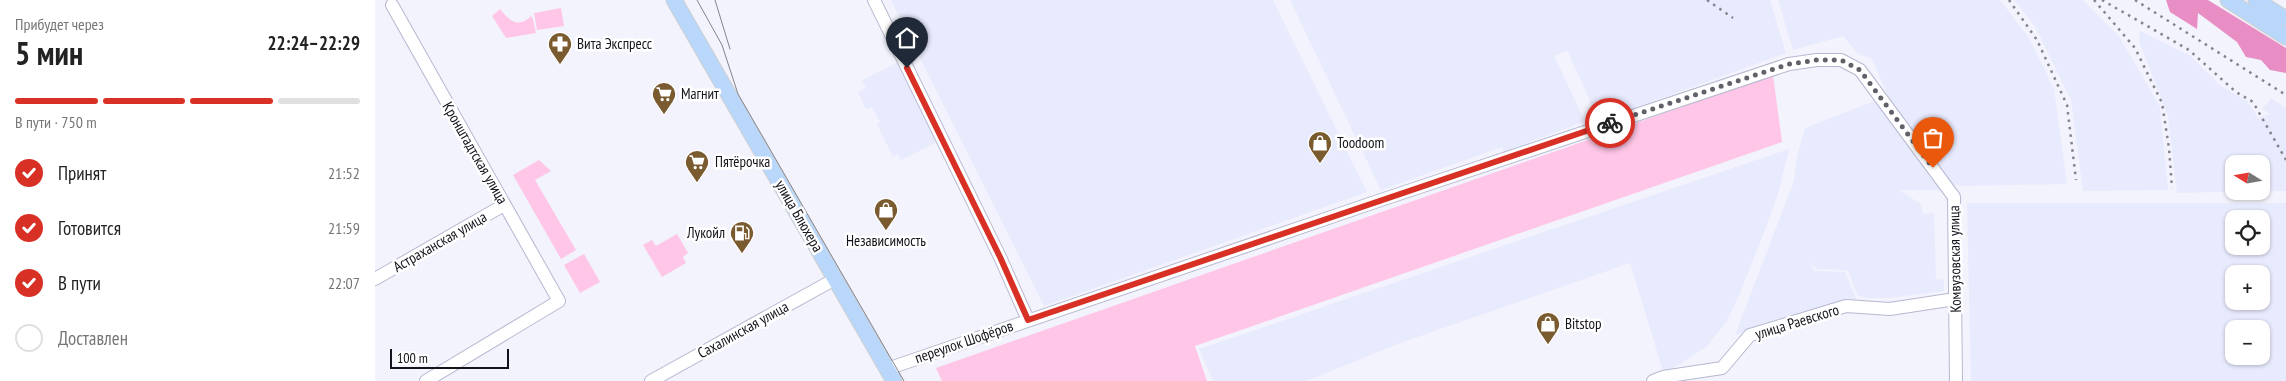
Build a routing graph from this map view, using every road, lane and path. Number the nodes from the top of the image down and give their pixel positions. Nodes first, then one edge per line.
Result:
1 (674, 0) edge
2 (874, 0) edge
3 (2228, 0) edge
4 (2256, 0) edge
5 (392, 5) dead end
6 (2286, 19) edge
7 (2286, 37) edge
8 (1841, 60) joint
9 (504, 205) junction
10 (835, 279) junction
11 (375, 280) edge
12 (1955, 299) junction
13 (1028, 320) junction
14 (890, 375) edge
15 (426, 381) edge
16 (651, 381) edge
17 (1653, 381) edge
18 (1957, 381) edge

1 - 10 main road, улица Блюхера
2 - 13 street
3 - 7 main road
4 - 6 main road
5 - 9 street, Кронштадтская улица
8 - 12 street, Комвузовская улица
8 - 13 street, переулок Шофёров
9 - 11 street, Астраханская улица
9 - 15 street, Кронштадтская улица
10 - 14 main road, улица Блюхера
10 - 16 street, Сахалинская улица
12 - 17 street, улица Раевского
12 - 18 street, Комвузовская улица
13 - 14 street, переулок Шофёров

